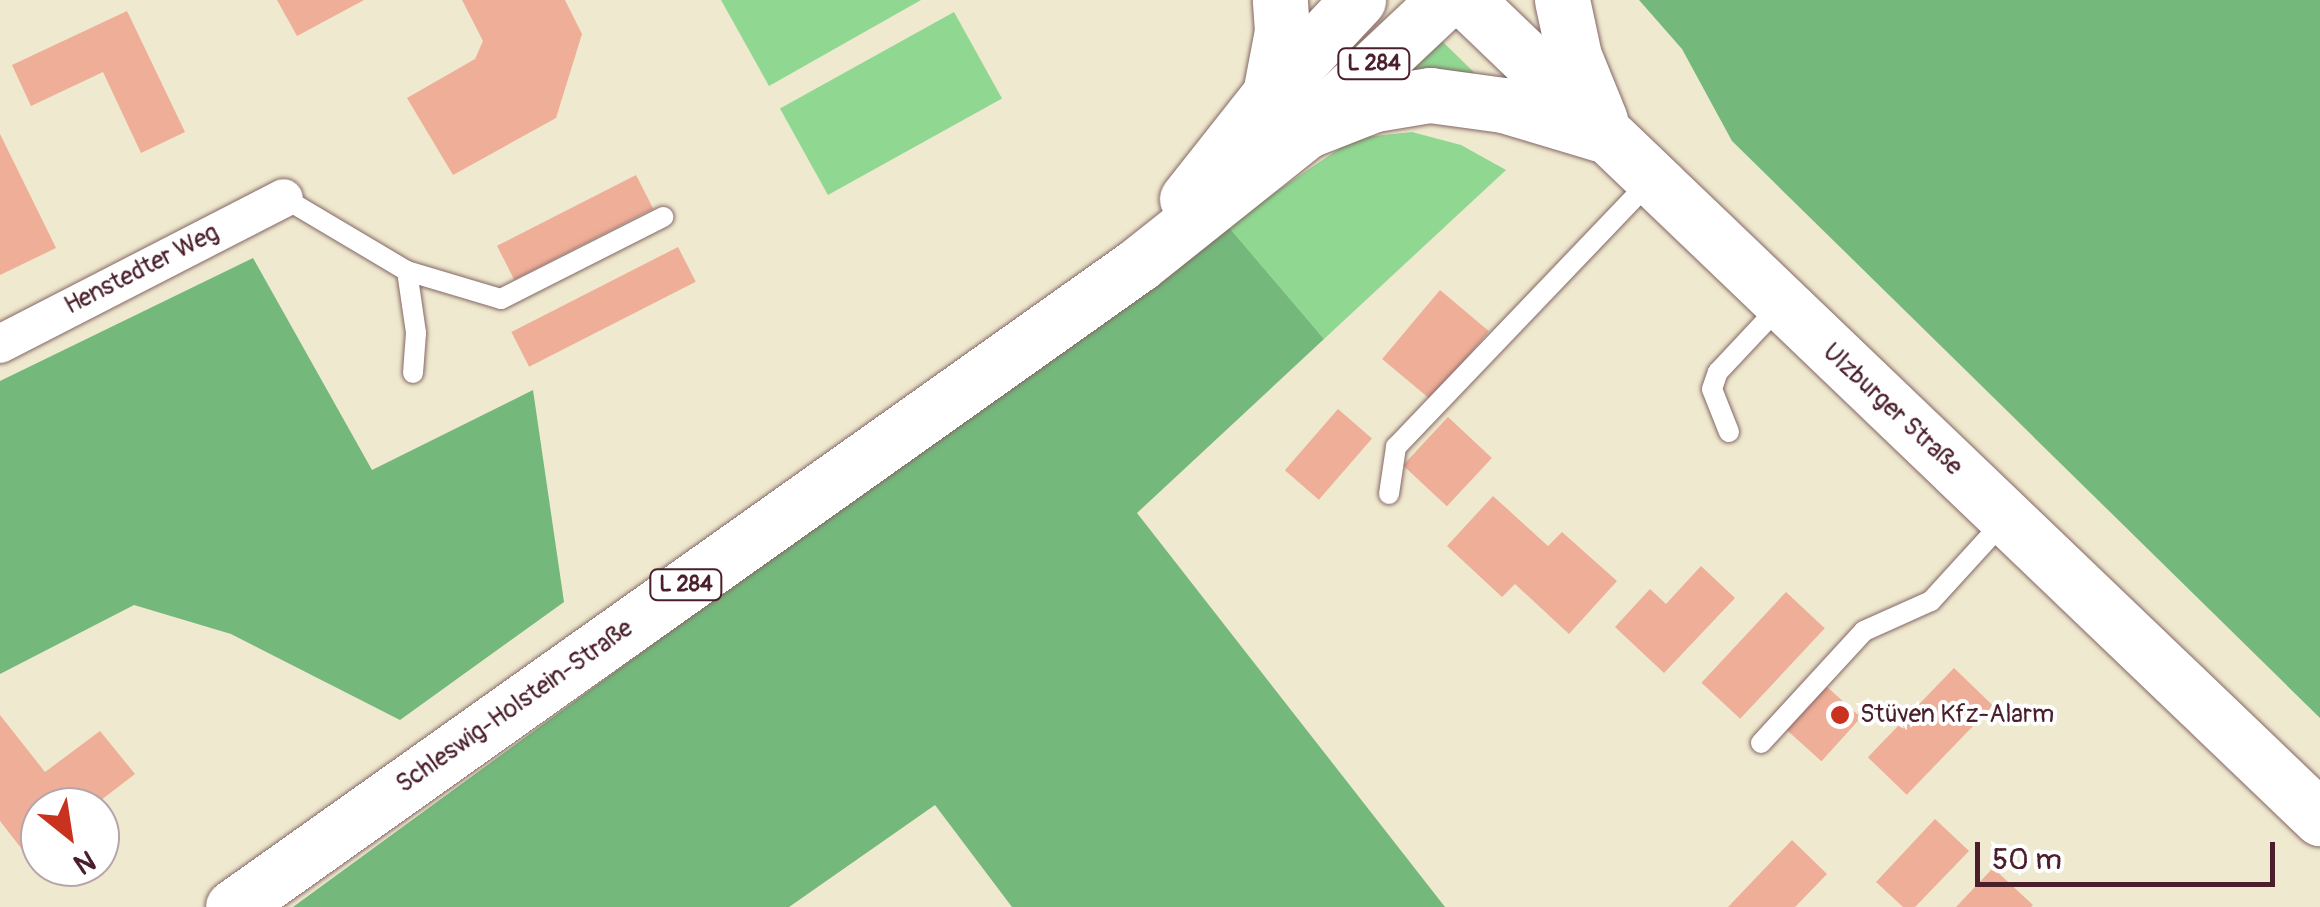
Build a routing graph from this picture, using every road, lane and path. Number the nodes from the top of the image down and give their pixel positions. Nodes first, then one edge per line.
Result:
1 (1280, 0) edge
2 (1358, 0) edge
3 (1445, 0) edge
4 (1466, 0) edge
5 (1562, 0) edge
6 (1288, 113) junction
7 (1607, 136) junction
8 (1652, 178) junction
9 (284, 198) joint
10 (663, 216) dead end
11 (407, 271) junction
12 (1782, 303) junction
13 (0, 344) edge
14 (413, 374) dead end
15 (1729, 432) dead end
16 (1390, 494) dead end
17 (2008, 518) junction
18 (1761, 742) dead end
19 (2320, 818) edge
20 (232, 907) edge

1 - 6 main road
2 - 6 main road, Schleswig-Holstein-Straße / L 284
3 - 6 main road, Schleswig-Holstein-Straße / L 284
4 - 7 main road, Ulzburger Straße
5 - 7 main road
6 - 7 main road
6 - 20 main road, Schleswig-Holstein-Straße / L 284
7 - 8 main road, Ulzburger Straße
8 - 12 main road, Ulzburger Straße
8 - 16 lane
9 - 11 lane
9 - 13 street, Henstedter Weg
10 - 11 lane
11 - 14 lane
12 - 15 lane
12 - 17 main road, Ulzburger Straße
17 - 18 lane
17 - 19 main road, Ulzburger Straße

